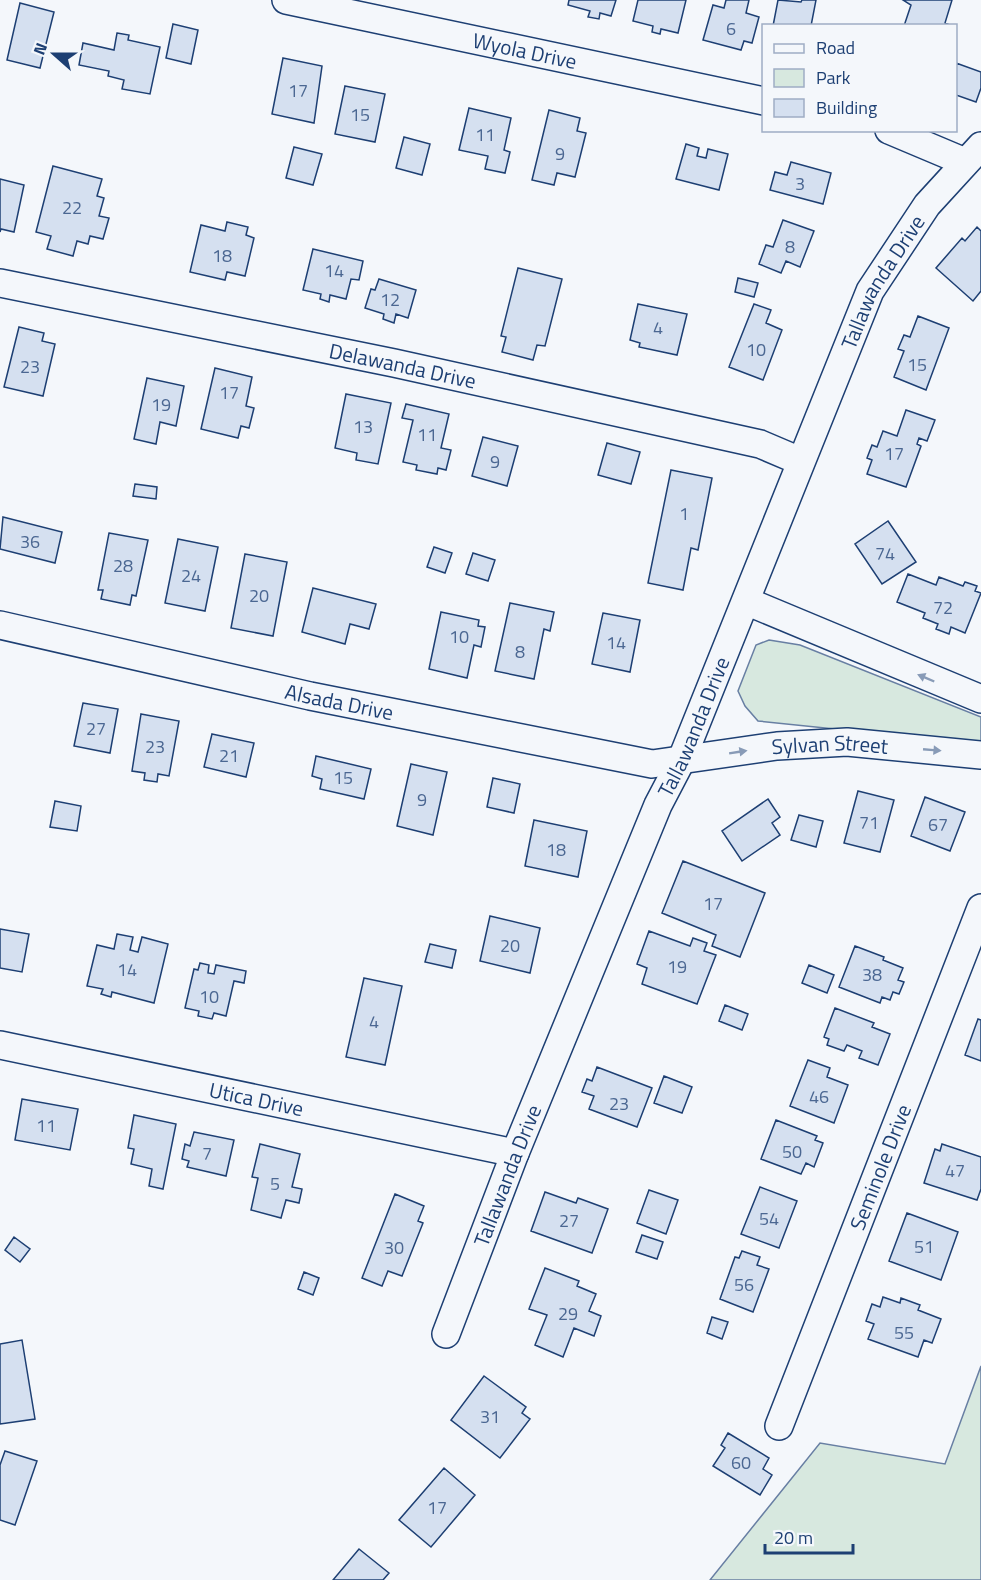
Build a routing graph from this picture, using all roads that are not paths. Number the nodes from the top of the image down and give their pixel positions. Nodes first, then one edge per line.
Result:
1 (286, 0) edge
2 (762, 100) edge
3 (897, 132) edge
4 (973, 154) edge
5 (0, 283) edge
6 (800, 461) junction
7 (746, 601) junction
8 (0, 625) edge
9 (981, 699) edge
10 (981, 755) edge
11 (681, 761) junction
12 (981, 908) edge
13 (0, 1045) edge
14 (515, 1153) junction
15 (446, 1334) dead end
16 (779, 1426) dead end

1 - 2 street, Wyola Drive
3 - 4 street
4 - 6 street, Tallawanda Drive
5 - 6 street, Delawanda Drive
6 - 7 street, Tallawanda Drive
9 -> 7 street
7 - 11 street, Tallawanda Drive
8 - 11 street, Alsada Drive
11 -> 10 street, Sylvan Street
11 - 14 street, Tallawanda Drive
12 - 16 street, Seminole Drive
13 - 14 street, Utica Drive
14 - 15 street, Tallawanda Drive

